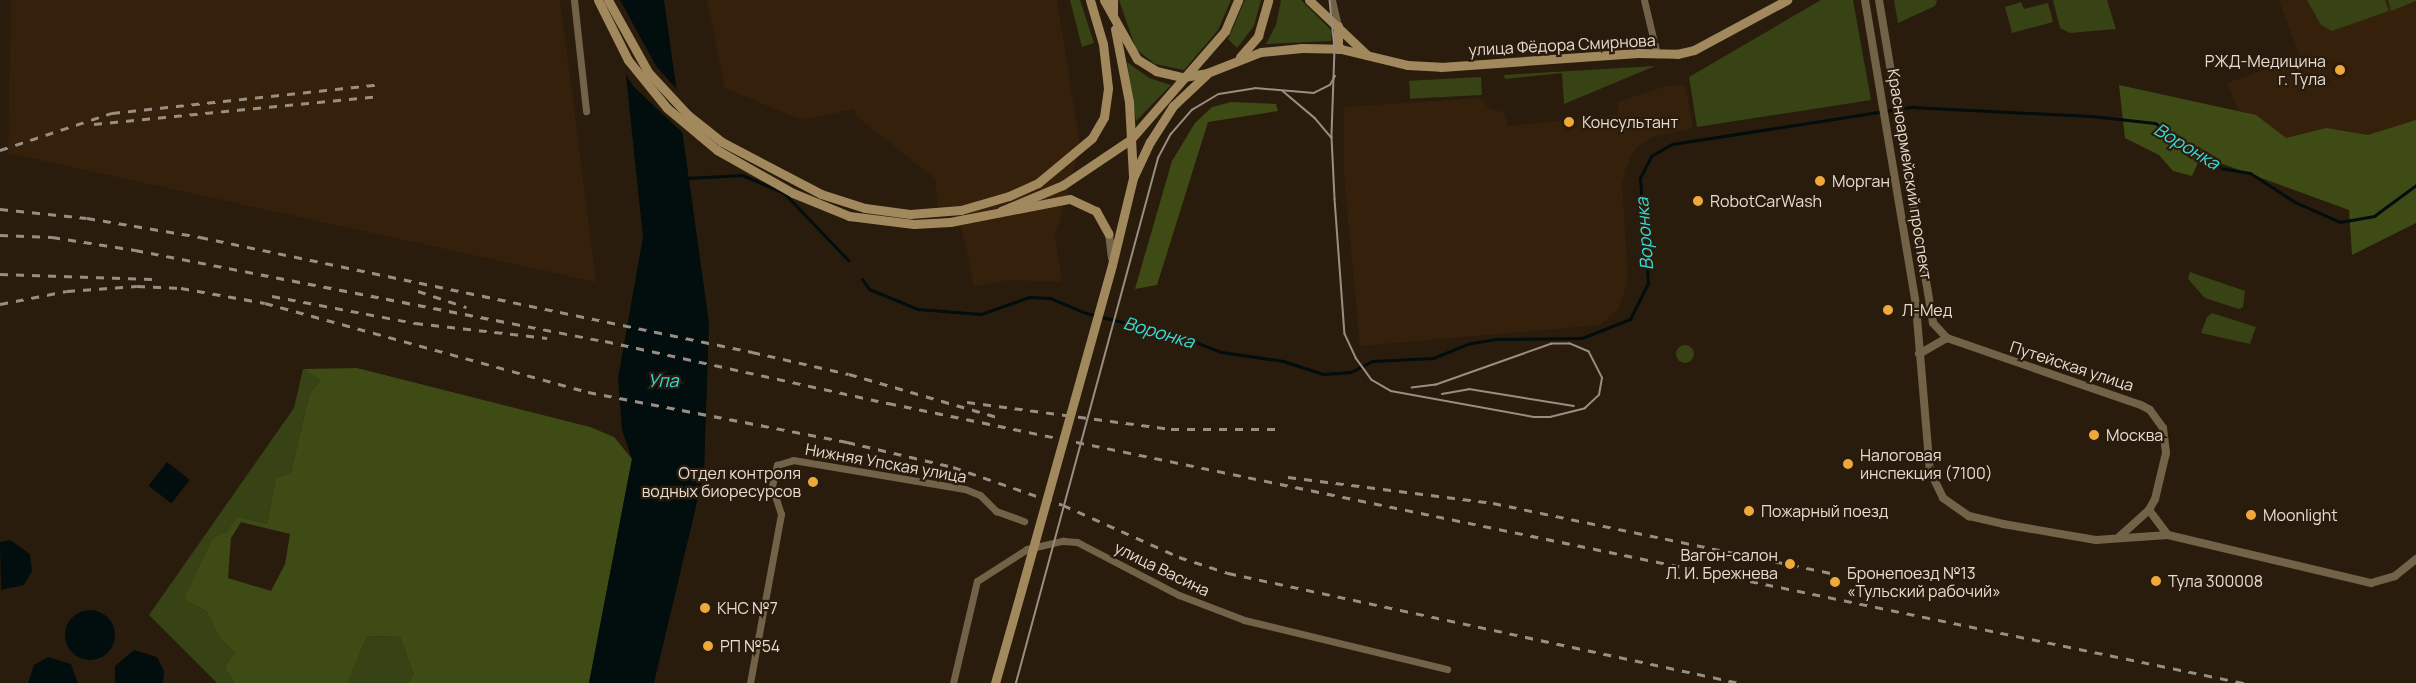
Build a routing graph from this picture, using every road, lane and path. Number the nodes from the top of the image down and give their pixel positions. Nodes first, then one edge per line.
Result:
1 (574, 0) edge
2 (598, 0) edge
3 (608, 0) edge
4 (1090, 0) edge
5 (1104, 0) edge
6 (1113, 0) edge
7 (1238, 0) edge
8 (1268, 0) edge
9 (1309, 0) edge
10 (1332, 0) edge
11 (1644, 0) edge
12 (1787, 0) edge
13 (1865, 0) edge
14 (1879, 0) edge
15 (1113, 19) junction
16 (1338, 26) junction
17 (1338, 49) junction
18 (1657, 54) junction
19 (1367, 55) junction
20 (1236, 60) junction
21 (1207, 73) junction
22 (586, 111) dead end
23 (1891, 160) junction
24 (1905, 164) junction
25 (1133, 178) junction
26 (1000, 211) junction
27 (1109, 234) joint
28 (1112, 265) junction
29 (1947, 338) junction
30 (1919, 354) junction
31 (2149, 510) junction
32 (1024, 521) dead end
33 (2168, 535) junction
34 (2118, 537) junction
35 (2416, 559) edge
36 (1447, 669) dead end
37 (750, 683) edge
38 (953, 683) edge
39 (995, 683) edge

1 - 22 street
2 - 26 main road
3 - 4 main road
5 - 15 main road
6 - 15 main road
7 - 26 main road, bridge
8 - 20 main road
9 - 16 main road
10 - 16 street
11 - 18 street
12 - 18 main road, улица Фёдора Смирнова
13 - 23 street, Красноармейский проспект
14 - 24 street, Красноармейский проспект
15 - 21 main road
15 - 25 main road
16 - 17 main road
16 - 19 main road
17 - 19 main road, улица Фёдора Смирнова
17 - 20 main road, улица Фёдора Смирнова
18 - 19 main road, улица Фёдора Смирнова
20 - 21 main road
21 - 25 main road
23 - 24 street
23 - 30 street, Красноармейский проспект
24 - 29 street, Красноармейский проспект
25 - 28 main road
26 - 27 main road, bridge
27 - 28 street
28 - 39 main road, bridge
29 - 30 street
29 - 31 street, Путейская улица
30 - 34 street, Красноармейский проспект
31 - 33 street
31 - 34 street
32 - 37 street, Нижняя Упская улица
33 - 34 street, Красноармейский проспект
33 - 35 street
36 - 38 street, улица Васина

